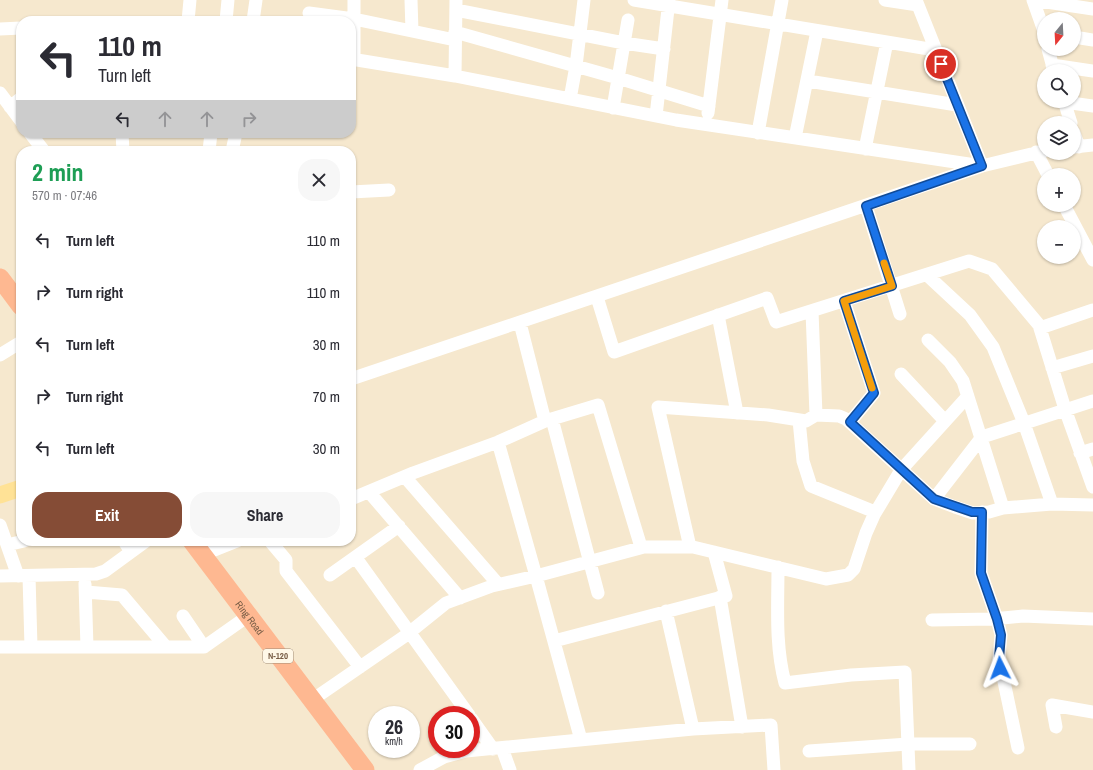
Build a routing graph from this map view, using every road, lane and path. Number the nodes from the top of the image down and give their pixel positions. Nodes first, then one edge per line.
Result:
1 (190, 0) edge
2 (228, 0) edge
3 (256, 0) edge
4 (354, 0) edge
5 (411, 0) edge
6 (584, 0) edge
7 (634, 0) edge
8 (722, 0) edge
9 (782, 0) edge
10 (885, 0) edge
11 (1033, 0) edge
12 (669, 3) edge
13 (917, 3) edge
14 (456, 5) edge
15 (1093, 9) edge
16 (1037, 12) edge
17 (309, 13) dead end
18 (720, 15) junction
19 (188, 16) edge
20 (226, 16) edge
21 (254, 16) edge
22 (332, 16) edge
23 (354, 16) edge
24 (356, 19) edge
25 (628, 20) dead end
26 (777, 24) junction
27 (16, 28) edge
28 (0, 29) edge
29 (817, 30) junction
30 (412, 31) junction
31 (579, 34) junction
32 (455, 36) junction
33 (1081, 38) edge
34 (1093, 40) edge
35 (887, 42) junction
36 (624, 43) junction
37 (664, 49) junction
38 (935, 50) junction
39 (356, 60) edge
40 (576, 66) junction
41 (1081, 70) edge
42 (1093, 71) edge
43 (455, 76) junction
44 (618, 78) junction
45 (808, 81) junction
46 (659, 90) junction
47 (876, 92) junction
48 (16, 99) edge
49 (570, 99) junction
50 (4, 102) edge
51 (1081, 104) edge
52 (957, 105) junction
53 (709, 106) junction
54 (1093, 106) edge
55 (613, 108) junction
56 (16, 115) edge
57 (656, 116) junction
58 (706, 125) junction
59 (758, 133) junction
60 (34, 138) edge
61 (796, 138) junction
62 (1093, 145) edge
63 (40, 146) edge
64 (1081, 146) edge
65 (866, 149) junction
66 (1037, 152) edge
67 (982, 166) junction
68 (356, 189) edge
69 (389, 190) dead end
70 (866, 206) junction
71 (1068, 212) edge
72 (1093, 260) edge
73 (927, 274) junction
74 (0, 278) edge
75 (892, 286) junction
76 (598, 297) junction
77 (16, 299) edge
78 (844, 301) junction
79 (1093, 310) edge
80 (812, 311) junction
81 (900, 314) dead end
82 (718, 315) junction
83 (520, 323) junction
84 (1040, 328) junction
85 (928, 340) dead end
86 (16, 345) edge
87 (0, 355) edge
88 (1093, 356) edge
89 (1052, 368) junction
90 (901, 374) dead end
91 (356, 377) edge
92 (968, 396) junction
93 (1093, 401) edge
94 (1065, 409) junction
95 (737, 413) junction
96 (816, 415) junction
97 (548, 420) junction
98 (799, 420) junction
99 (945, 421) junction
100 (850, 422) junction
101 (1024, 423) junction
102 (982, 437) junction
103 (498, 442) junction
104 (1087, 451) edge
105 (901, 470) junction
106 (406, 477) junction
107 (1093, 487) edge
108 (16, 490) edge
109 (369, 492) junction
110 (0, 495) edge
111 (356, 497) edge
112 (934, 499) junction
113 (1052, 504) junction
114 (1093, 505) edge
115 (1003, 508) junction
116 (875, 512) junction
117 (982, 512) junction
118 (0, 526) edge
119 (399, 526) junction
120 (16, 543) edge
121 (7, 545) junction
122 (128, 546) edge
123 (208, 546) edge
124 (274, 546) edge
125 (641, 547) junction
126 (690, 547) junction
127 (197, 548) edge
128 (714, 552) junction
129 (356, 558) junction
130 (589, 562) junction
131 (778, 567) junction
132 (85, 574) junction
133 (330, 575) dead end
134 (0, 576) edge
135 (23, 576) junction
136 (536, 576) junction
137 (498, 584) junction
138 (86, 592) junction
139 (598, 593) dead end
140 (720, 597) junction
141 (460, 598) junction
142 (666, 611) junction
143 (183, 616) dead end
144 (248, 616) junction
145 (997, 619) junction
146 (1093, 619) edge
147 (932, 620) dead end
148 (410, 632) junction
149 (554, 641) junction
150 (0, 647) edge
151 (31, 647) junction
152 (87, 647) junction
153 (166, 647) junction
154 (204, 647) junction
155 (360, 667) junction
156 (312, 700) junction
157 (463, 706) edge
158 (1093, 712) edge
159 (742, 727) junction
160 (1056, 727) dead end
161 (480, 728) edge
162 (693, 729) junction
163 (581, 740) junction
164 (908, 744) junction
165 (970, 744) dead end
166 (497, 748) junction
167 (1018, 748) dead end
168 (809, 751) dead end
169 (365, 770) edge
170 (420, 770) edge
171 (510, 770) edge
172 (774, 770) edge
173 (909, 770) edge

1 - 19 street
2 - 20 street
3 - 21 street
4 - 23 street
5 - 30 street
6 - 31 street
7 - 12 street
8 - 18 street
9 - 26 street
10 - 13 street
11 - 15 street
11 - 16 street
12 - 18 street
12 - 37 street
13 - 38 street
14 - 31 street
14 - 32 street
17 - 22 street
18 - 26 street
18 - 53 street
24 - 30 street
25 - 36 street
26 - 29 street
26 - 59 street
27 - 28 street
29 - 35 street
29 - 45 street
30 - 32 street
31 - 36 street
31 - 40 street
32 - 40 street
32 - 43 street
33 - 34 street
35 - 38 street
35 - 47 street
36 - 37 street
36 - 44 street
37 - 46 street
38 - 52 street
39 - 43 street
40 - 44 street
40 - 49 street
41 - 42 street
43 - 49 street
44 - 46 street
44 - 55 street
45 - 47 street
45 - 61 street
46 - 53 street
46 - 57 street
47 - 52 street
47 - 65 street
48 - 50 street
49 - 55 street
50 - 56 street
51 - 54 street
52 - 67 street
53 - 58 street
55 - 57 street
57 - 58 street
58 - 59 street
59 - 61 street
60 - 63 street
61 - 65 street
62 - 64 street
65 - 67 street
66 - 67 street
67 - 70 street
68 - 69 street
70 - 75 street
70 - 76 street
71 - 72 street
73 - 75 street
73 - 84 street
73 - 101 street
74 - 77 highway
75 - 78 street
75 - 81 street
76 - 82 street
76 - 83 street
78 - 80 street
78 - 100 street
79 - 84 street
80 - 82 street
80 - 96 street
82 - 95 street
83 - 91 street
83 - 97 street
84 - 89 street
85 - 92 street
86 - 87 street
88 - 89 street
89 - 94 street
90 - 99 street
92 - 99 street
92 - 102 street
93 - 94 street
94 - 101 street
94 - 104 street
95 - 98 street
95 - 126 street
96 - 98 street
96 - 100 street
97 - 103 street
97 - 125 street
97 - 130 street
98 - 116 street
99 - 105 street
100 - 105 street
101 - 102 street
101 - 113 street
102 - 112 street
102 - 115 street
103 - 106 street
103 - 136 street
104 - 107 street
105 - 112 street
105 - 116 street
106 - 109 street
106 - 137 street
108 - 110 main road
109 - 111 street
109 - 119 street
112 - 117 street
113 - 114 street
113 - 115 street
115 - 117 street
116 - 131 street
117 - 145 street
118 - 121 street
119 - 129 street
119 - 141 street
120 - 121 street
121 - 135 street
122 - 132 street
123 - 127 street
124 - 155 street
125 - 126 street
125 - 130 street
126 - 128 street
127 - 144 highway, Ring Road / N-120
128 - 131 street
128 - 140 street
129 - 133 street
129 - 148 street
130 - 136 street
130 - 139 street
131 - 164 street
132 - 135 street
132 - 138 street
134 - 135 street
135 - 151 street
136 - 137 street
136 - 149 street
137 - 141 street
138 - 152 street
138 - 153 street
140 - 142 street
140 - 159 street
141 - 148 street
142 - 149 street
142 - 162 street
143 - 154 street
144 - 154 street
144 - 156 highway, Ring Road / N-120
145 - 146 street
145 - 147 street
145 - 167 street
148 - 155 street
148 - 157 street
149 - 163 street
150 - 151 street
151 - 152 street
152 - 153 street
153 - 154 street
155 - 156 street
156 - 169 highway, Ring Road / N-120
158 - 160 street
159 - 162 street
159 - 172 street
161 - 166 street
162 - 163 street
163 - 166 street
164 - 165 street
164 - 168 street
164 - 173 street
166 - 170 street
166 - 171 street

